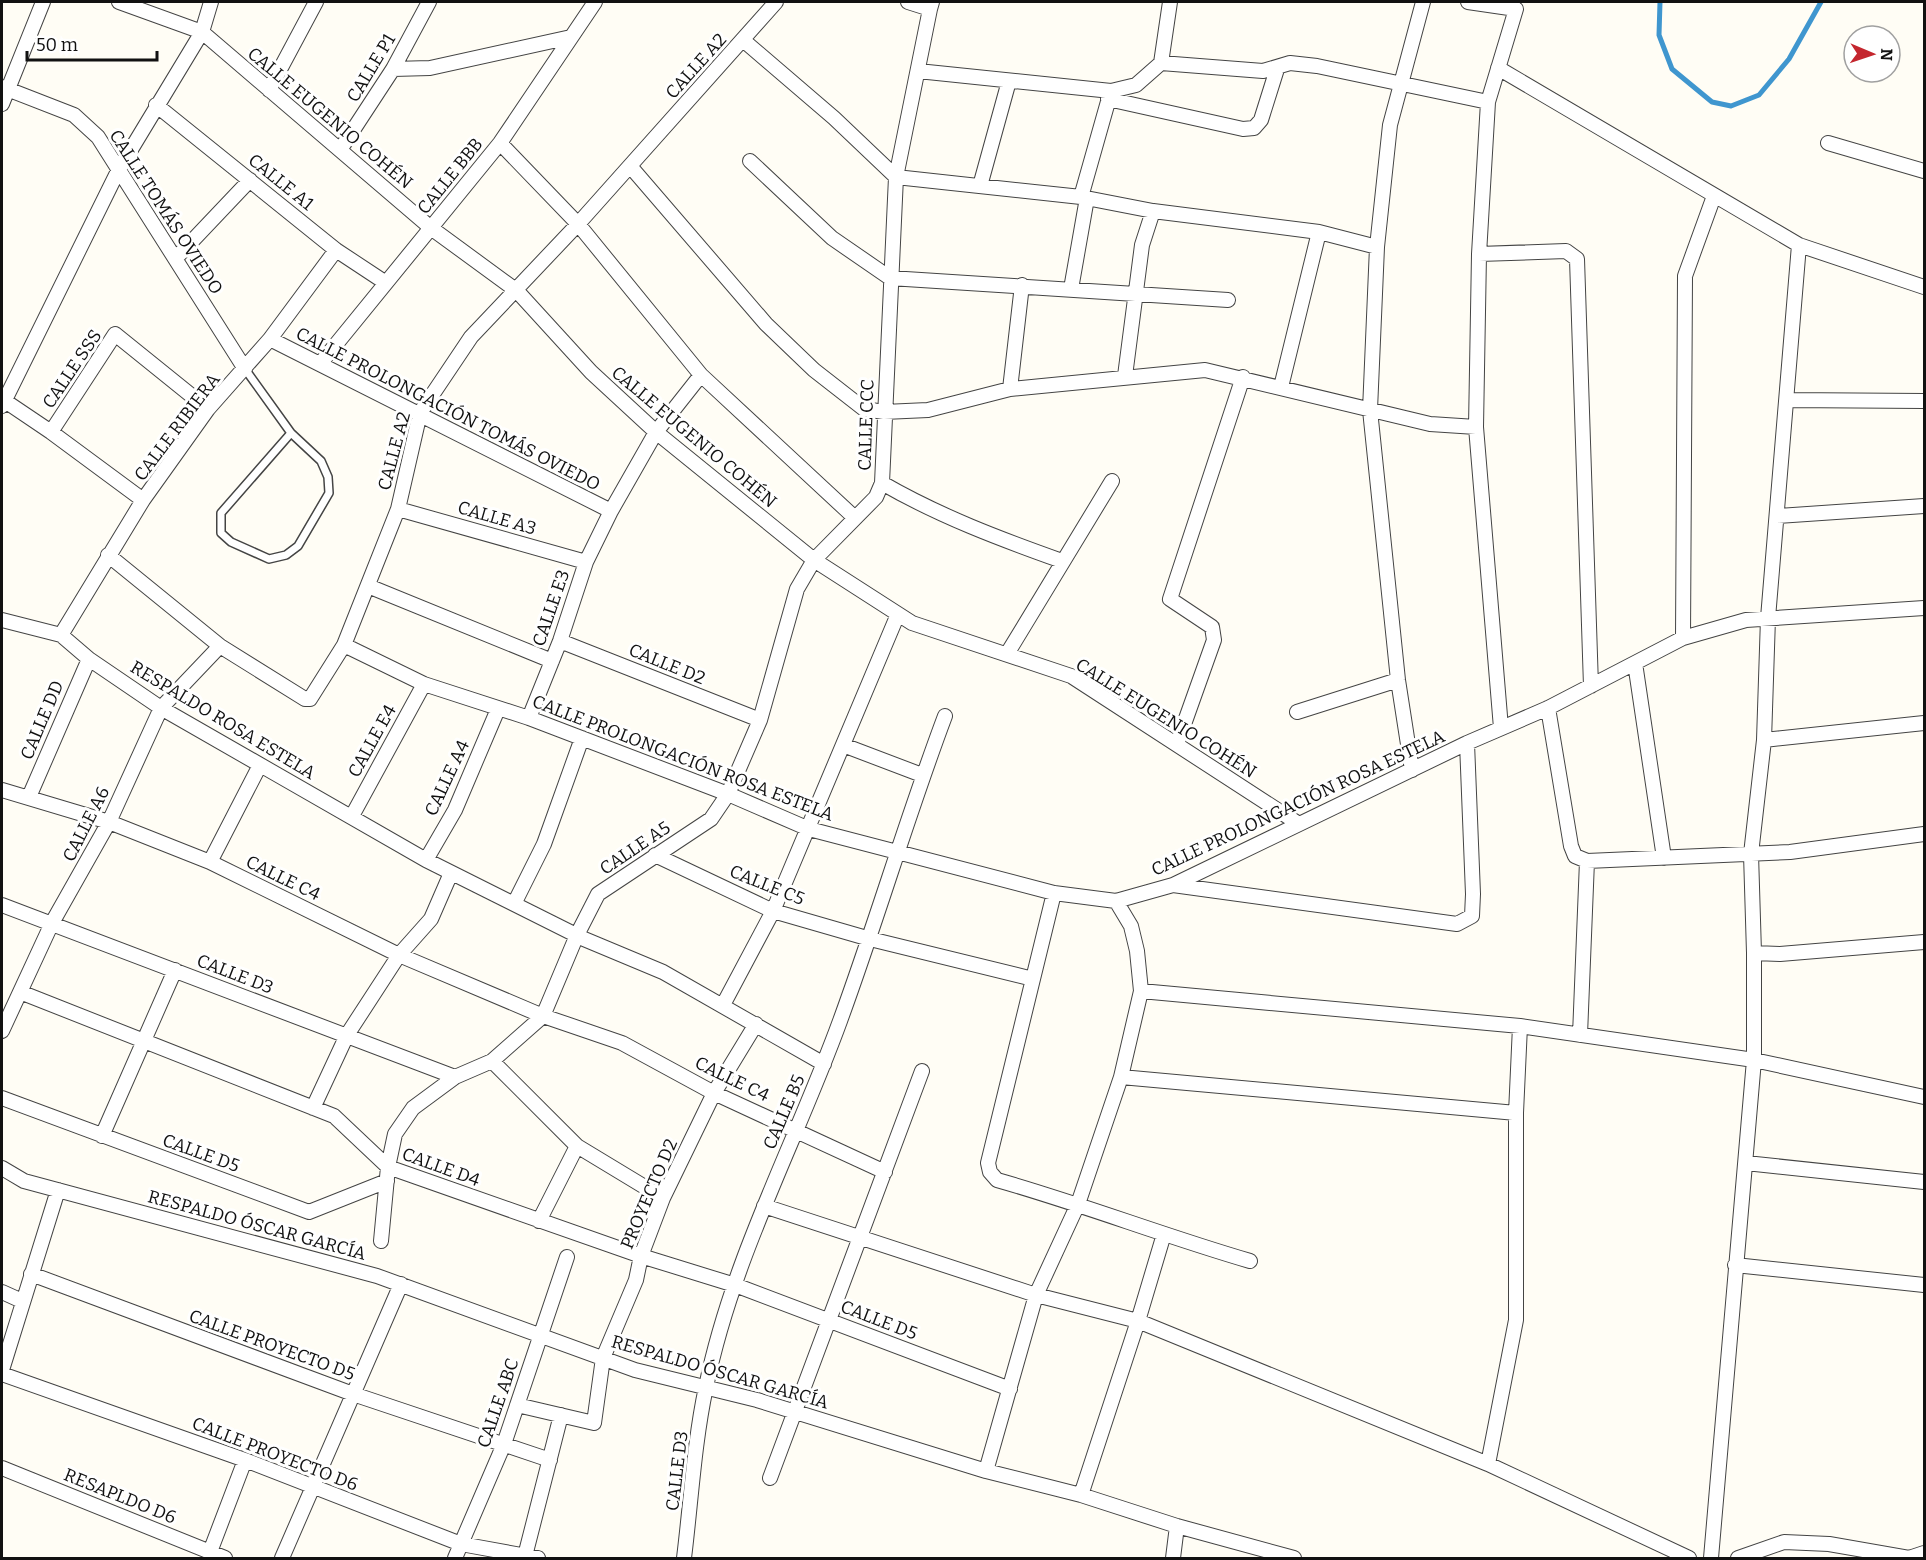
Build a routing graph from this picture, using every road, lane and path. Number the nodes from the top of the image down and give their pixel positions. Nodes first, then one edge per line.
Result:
1 (43, 2) edge
2 (119, 2) edge
3 (211, 2) edge
4 (316, 2) edge
5 (429, 2) edge
6 (595, 2) edge
7 (776, 2) edge
8 (908, 2) edge
9 (1170, 2) edge
10 (1423, 2) edge
11 (1468, 2) edge
12 (931, 5) edge
13 (202, 32) junction
14 (571, 37) junction
15 (743, 40) junction
16 (1161, 63) junction
17 (1498, 68) junction
18 (393, 69) junction
19 (1277, 69) junction
20 (918, 71) junction
21 (1009, 81) junction
22 (1401, 85) junction
23 (5, 88) edge
24 (269, 90) junction
25 (1110, 95) junction
26 (1488, 102) junction
27 (2, 104) edge
28 (156, 105) junction
29 (500, 143) junction
30 (1828, 143) dead end
31 (340, 150) junction
32 (750, 161) dead end
33 (630, 166) junction
34 (118, 171) junction
35 (1924, 171) edge
36 (896, 177) junction
37 (250, 180) junction
38 (980, 186) junction
39 (1714, 196) junction
40 (1084, 198) junction
41 (1153, 211) junction
42 (578, 224) junction
43 (431, 228) junction
44 (1319, 232) junction
45 (1799, 245) junction
46 (1377, 247) junction
47 (336, 250) junction
48 (1479, 254) junction
49 (176, 258) junction
50 (890, 278) junction
51 (386, 283) junction
52 (1022, 285) junction
53 (1924, 287) edge
54 (1071, 289) junction
55 (517, 291) junction
56 (1136, 293) junction
57 (1228, 300) dead end
58 (270, 339) junction
59 (320, 364) junction
60 (245, 369) junction
61 (701, 375) junction
62 (1125, 376) junction
63 (1243, 377) junction
64 (1281, 387) junction
65 (1010, 389) junction
66 (1786, 400) junction
67 (1924, 401) edge
68 (2, 402) edge
69 (208, 409) junction
70 (1370, 410) junction
71 (884, 412) junction
72 (420, 413) junction
73 (1476, 427) junction
74 (51, 432) junction
75 (656, 432) junction
76 (291, 433) junction
77 (1112, 481) dead end
78 (882, 483) junction
79 (144, 500) junction
80 (1924, 506) edge
81 (398, 509) junction
82 (610, 511) junction
83 (1777, 516) junction
84 (855, 518) junction
85 (108, 555) junction
86 (814, 560) junction
87 (1062, 561) junction
88 (586, 562) junction
89 (368, 586) junction
90 (1924, 608) edge
91 (898, 614) junction
92 (1768, 618) junction
93 (2, 620) edge
94 (61, 635) junction
95 (1683, 638) junction
96 (560, 641) junction
97 (344, 645) junction
98 (220, 646) junction
99 (1006, 654) junction
100 (88, 659) junction
101 (552, 661) junction
102 (1635, 663) junction
103 (1398, 680) junction
104 (424, 684) junction
105 (1591, 686) junction
106 (161, 708) junction
107 (1548, 708) junction
108 (498, 709) junction
109 (1297, 712) dead end
110 (945, 716) dead end
111 (529, 718) junction
112 (760, 720) junction
113 (1924, 723) edge
114 (1501, 728) junction
115 (582, 738) junction
116 (1764, 740) junction
117 (1467, 743) junction
118 (1177, 744) junction
119 (843, 745) junction
120 (260, 765) junction
121 (1412, 770) junction
122 (922, 776) junction
123 (2, 790) edge
124 (728, 794) junction
125 (28, 797) junction
126 (352, 816) junction
127 (109, 822) junction
128 (1299, 824) junction
129 (809, 829) junction
130 (1924, 834) edge
131 (898, 851) junction
132 (1751, 854) junction
133 (655, 855) junction
134 (1664, 858) junction
135 (426, 860) junction
136 (1587, 861) junction
137 (210, 862) junction
138 (451, 873) junction
139 (1173, 885) junction
140 (1054, 893) junction
141 (1116, 901) junction
142 (514, 904) junction
143 (2, 905) edge
144 (773, 911) junction
145 (52, 923) junction
146 (577, 935) junction
147 (870, 939) junction
148 (1924, 942) edge
149 (1754, 953) junction
150 (399, 955) junction
151 (175, 970) junction
152 (1033, 978) junction
153 (1141, 990) junction
154 (20, 992) junction
155 (723, 1005) junction
156 (543, 1016) junction
157 (756, 1024) junction
158 (1520, 1026) junction
159 (2, 1031) edge
160 (347, 1035) junction
161 (1580, 1035) junction
162 (144, 1041) junction
163 (1754, 1060) junction
164 (492, 1061) junction
165 (824, 1064) junction
166 (922, 1071) dead end
167 (455, 1077) junction
168 (1121, 1077) junction
169 (714, 1093) junction
170 (1924, 1097) edge
171 (2, 1098) edge
172 (314, 1108) junction
173 (1516, 1113) junction
174 (795, 1128) junction
175 (102, 1136) junction
176 (577, 1146) junction
177 (1746, 1163) junction
178 (2, 1168) edge
179 (885, 1172) junction
180 (387, 1174) junction
181 (1924, 1182) edge
182 (58, 1190) junction
183 (663, 1198) junction
184 (1078, 1204) junction
185 (765, 1206) junction
186 (539, 1221) junction
187 (1164, 1234) junction
188 (861, 1238) junction
189 (381, 1241) dead end
190 (640, 1256) junction
191 (567, 1257) dead end
192 (1250, 1261) dead end
193 (1735, 1265) junction
194 (31, 1274) junction
195 (401, 1284) junction
196 (735, 1285) junction
197 (1924, 1286) edge
198 (2, 1293) edge
199 (1036, 1295) junction
200 (21, 1301) junction
201 (828, 1320) junction
202 (1138, 1321) junction
203 (541, 1334) junction
204 (603, 1358) junction
205 (2, 1372) edge
206 (706, 1387) junction
207 (1010, 1389) junction
208 (353, 1394) junction
209 (517, 1405) junction
210 (795, 1412) junction
211 (561, 1415) junction
212 (504, 1444) junction
213 (245, 1460) junction
214 (550, 1460) junction
215 (1488, 1464) junction
216 (2, 1468) edge
217 (986, 1472) junction
218 (770, 1478) dead end
219 (313, 1487) junction
220 (1081, 1495) junction
221 (1177, 1526) junction
222 (461, 1544) junction
223 (210, 1552) junction
224 (1924, 1553) edge
225 (531, 1557) edge
226 (225, 1558) edge
227 (282, 1558) edge
228 (455, 1558) edge
229 (684, 1558) edge
230 (1173, 1558) edge
231 (1291, 1558) edge
232 (1689, 1558) edge
233 (1711, 1558) edge
234 (1738, 1558) edge
235 (1909, 1558) edge

1 - 23 street
2 - 13 street, CALLE EUGENIO COHÉN
3 - 13 street
4 - 24 street
5 - 18 street, CALLE P1
6 - 14 street, CALLE BBB
7 - 15 street, CALLE A2
8 - 12 street
9 - 16 street
10 - 22 street
11 - 17 street
12 - 20 street, CALLE CCC
13 - 24 street, CALLE EUGENIO COHÉN
13 - 28 street
14 - 18 street
14 - 29 street, CALLE BBB
15 - 33 street, CALLE A2
15 - 36 street
16 - 19 street
16 - 25 street
17 - 26 street
17 - 39 street
18 - 31 street, CALLE P1
19 - 22 street
19 - 25 street
20 - 21 street
20 - 36 street, CALLE CCC
21 - 25 street
21 - 38 street
22 - 26 street
22 - 46 street
23 - 27 street
23 - 34 street, CALLE TOMÁS OVIEDO
24 - 31 street, CALLE EUGENIO COHÉN
25 - 40 street
26 - 48 street
28 - 34 street
28 - 37 street, CALLE A1
29 - 42 street
29 - 43 street, CALLE BBB
30 - 35 street
31 - 43 street, CALLE EUGENIO COHÉN
32 - 50 street
33 - 42 street, CALLE A2
33 - 71 street
34 - 49 street, CALLE TOMÁS OVIEDO
34 - 68 street
36 - 38 street
36 - 50 street, CALLE CCC
37 - 47 street, CALLE A1
37 - 49 street
38 - 40 street
39 - 45 street
39 - 95 street
40 - 41 street
40 - 54 street
41 - 44 street
41 - 56 street
42 - 55 street, CALLE A2
42 - 61 street
43 - 51 street, CALLE BBB
43 - 55 street, CALLE EUGENIO COHÉN
44 - 46 street
44 - 64 street
45 - 53 street
45 - 66 street
46 - 70 street
47 - 51 street, CALLE A1
47 - 58 street, CALLE RIBIERA
48 - 73 street
48 - 105 street
49 - 60 street, CALLE TOMÁS OVIEDO
50 - 52 street
50 - 71 street, CALLE CCC
51 - 59 street, CALLE BBB
52 - 54 street
52 - 65 street
54 - 56 street
55 - 72 street, CALLE A2
55 - 75 street, CALLE EUGENIO COHÉN
56 - 57 street
56 - 62 street
58 - 59 street, CALLE PROLONGACIÓN TOMÁS OVIEDO
58 - 60 street, CALLE RIBIERA
59 - 72 street, CALLE PROLONGACIÓN TOMÁS OVIEDO
60 - 69 street, CALLE RIBIERA
60 - 76 lane
61 - 75 street, CALLE E3
61 - 84 street
62 - 63 street
62 - 65 street
63 - 64 street
63 - 118 street
64 - 70 street
65 - 71 street
66 - 67 street
66 - 83 street
68 - 74 street
69 - 74 street, CALLE SSS
69 - 79 street, CALLE RIBIERA
70 - 73 street
70 - 103 street
71 - 78 street, CALLE CCC
72 - 81 street, CALLE A2
72 - 82 street, CALLE PROLONGACIÓN TOMÁS OVIEDO
73 - 114 street
74 - 79 street
75 - 82 street, CALLE E3
75 - 86 street, CALLE EUGENIO COHÉN
76 - 76 lane
77 - 87 street
78 - 84 street, CALLE CCC
78 - 87 street
79 - 85 street, CALLE RIBIERA
80 - 83 street
81 - 88 street, CALLE A3
81 - 89 street, CALLE A2
82 - 88 street, CALLE E3
83 - 92 street
84 - 86 street, CALLE CCC
85 - 94 street, CALLE RIBIERA
85 - 98 street, CALLE A2
86 - 91 street, CALLE EUGENIO COHÉN
86 - 112 street, CALLE CCC
87 - 99 street
88 - 96 street, CALLE E3
89 - 97 street, CALLE A2
89 - 101 street
90 - 92 street, CALLE PROLONGACIÓN ROSA ESTELA
91 - 99 street, CALLE EUGENIO COHÉN
91 - 119 street
92 - 95 street, CALLE PROLONGACIÓN ROSA ESTELA
92 - 116 street
93 - 94 street, RESPALDO ROSA ESTELA
94 - 100 street, RESPALDO ROSA ESTELA
95 - 102 street, CALLE PROLONGACIÓN ROSA ESTELA
96 - 101 street, CALLE E3
96 - 112 street, CALLE D2
97 - 98 street, CALLE A2
97 - 104 street, CALLE PROLONGACIÓN ROSA ESTELA
98 - 106 street, CALLE A6
99 - 118 street, CALLE EUGENIO COHÉN
100 - 106 street, RESPALDO ROSA ESTELA
100 - 125 street, CALLE DD
101 - 111 street, CALLE E3
102 - 105 street, CALLE PROLONGACIÓN ROSA ESTELA
102 - 134 street
103 - 109 street
103 - 121 street
104 - 108 street, CALLE PROLONGACIÓN ROSA ESTELA
104 - 126 street, CALLE E4
105 - 107 street, CALLE PROLONGACIÓN ROSA ESTELA
106 - 120 street, RESPALDO ROSA ESTELA
106 - 127 street, CALLE A6
107 - 114 street, CALLE PROLONGACIÓN ROSA ESTELA
107 - 136 street
108 - 111 street, CALLE PROLONGACIÓN ROSA ESTELA
108 - 135 street, CALLE A4
110 - 122 street, CALLE B5
111 - 115 street, CALLE PROLONGACIÓN ROSA ESTELA
112 - 124 street, CALLE A5
113 - 116 street
114 - 117 street, CALLE PROLONGACIÓN ROSA ESTELA
115 - 124 street, CALLE PROLONGACIÓN ROSA ESTELA
115 - 142 street
116 - 132 street
117 - 121 street, CALLE PROLONGACIÓN ROSA ESTELA
117 - 139 street
118 - 128 street, CALLE EUGENIO COHÉN
119 - 122 street
119 - 129 street
120 - 126 street, RESPALDO ROSA ESTELA
120 - 137 street
121 - 128 street, CALLE PROLONGACIÓN ROSA ESTELA
122 - 131 street, CALLE B5
123 - 125 street, CALLE C4
124 - 129 street, CALLE PROLONGACIÓN ROSA ESTELA
124 - 133 street, CALLE A5
125 - 127 street, CALLE C4
126 - 135 street, RESPALDO ROSA ESTELA
127 - 137 street, CALLE C4
127 - 145 street, CALLE A6
128 - 139 street, CALLE PROLONGACIÓN ROSA ESTELA
129 - 131 street, CALLE PROLONGACIÓN ROSA ESTELA
129 - 144 street
130 - 132 street
131 - 140 street, CALLE PROLONGACIÓN ROSA ESTELA
131 - 147 street, CALLE B5
132 - 134 street
132 - 149 street
133 - 144 street, CALLE C5
133 - 146 street, CALLE A5
134 - 136 street
135 - 138 street, RESPALDO ROSA ESTELA
136 - 161 street
137 - 150 street, CALLE C4
138 - 142 street, RESPALDO ROSA ESTELA
138 - 150 street
139 - 141 street, CALLE PROLONGACIÓN ROSA ESTELA
140 - 141 street, CALLE PROLONGACIÓN ROSA ESTELA
140 - 152 street
141 - 153 street
142 - 146 street, RESPALDO ROSA ESTELA
143 - 145 street, CALLE D3
144 - 147 street, CALLE C5
144 - 155 street
145 - 151 street, CALLE D3
145 - 154 street, CALLE A6
146 - 155 street, RESPALDO ROSA ESTELA
146 - 156 street, CALLE A5
147 - 152 street, CALLE C5
147 - 165 street, CALLE B5
148 - 149 street
149 - 163 street
150 - 156 street, CALLE C4
150 - 160 street
151 - 160 street, CALLE D3
151 - 162 street
152 - 184 street
153 - 158 street
153 - 168 street
154 - 159 street, CALLE A6
154 - 162 street, CALLE D4
155 - 157 street, RESPALDO ROSA ESTELA
156 - 164 street, CALLE A5
156 - 169 street, CALLE C4
157 - 165 street, RESPALDO ROSA ESTELA
157 - 169 street, PROYECTO D2
158 - 161 street
158 - 173 street
160 - 167 street, CALLE D3
160 - 172 street
161 - 163 street
162 - 172 street, CALLE D4
162 - 175 street
163 - 170 street
163 - 177 street
164 - 167 street, CALLE A5
164 - 176 street
165 - 174 street, CALLE B5
166 - 179 street
167 - 180 street, CALLE A5
168 - 173 street
168 - 184 street
169 - 174 street, CALLE C4
169 - 183 street, PROYECTO D2
171 - 175 street, CALLE D5
172 - 180 street, CALLE D4
173 - 215 street
174 - 179 street, CALLE C4
174 - 185 street, CALLE B5
175 - 180 street, CALLE D5
176 - 183 street
176 - 186 street
177 - 181 street
177 - 193 street
178 - 182 street, RESPALDO ÓSCAR GARCÍA
179 - 188 street
180 - 186 street, CALLE D4
180 - 189 street, CALLE A5
182 - 194 street
182 - 195 street, RESPALDO ÓSCAR GARCÍA
183 - 190 street, PROYECTO D2
184 - 187 street
184 - 199 street
185 - 188 street
185 - 196 street, CALLE B5
186 - 190 street, CALLE D4
187 - 192 street
187 - 202 street
188 - 199 street
188 - 201 street
190 - 196 street, CALLE D4
190 - 204 street, PROYECTO D2
191 - 203 street, CALLE ABC
193 - 197 street
193 - 233 street
194 - 200 street
194 - 208 street, CALLE PROYECTO D5
195 - 203 street, RESPALDO ÓSCAR GARCÍA
195 - 208 street
196 - 201 street, CALLE D5
196 - 206 street, CALLE B5
198 - 200 street
199 - 202 street
199 - 207 street
200 - 205 street
201 - 207 street, CALLE D5
201 - 210 street
202 - 215 street
202 - 220 street
203 - 204 street, RESPALDO ÓSCAR GARCÍA
203 - 209 street, CALLE ABC
204 - 206 street, RESPALDO ÓSCAR GARCÍA
204 - 211 street, PROYECTO D2
205 - 213 street, CALLE PROYECTO D6
206 - 210 street, RESPALDO ÓSCAR GARCÍA
206 - 229 street, CALLE D3
207 - 217 street
208 - 212 street, CALLE PROYECTO D5
208 - 219 street
209 - 211 street
209 - 212 street, CALLE ABC
210 - 217 street, RESPALDO ÓSCAR GARCÍA
210 - 218 street
211 - 214 street
212 - 214 street, CALLE PROYECTO D5
212 - 222 street, CALLE ABC
213 - 219 street, CALLE PROYECTO D6
213 - 223 street
214 - 225 street
215 - 232 street
216 - 223 street, RESAPLDO D6
217 - 220 street, RESPALDO ÓSCAR GARCÍA
219 - 222 street, CALLE PROYECTO D6
219 - 227 street
220 - 221 street, RESPALDO ÓSCAR GARCÍA
221 - 230 street
221 - 231 street, RESPALDO ÓSCAR GARCÍA
222 - 225 street, CALLE PROYECTO D6
222 - 228 street, CALLE ABC
223 - 226 street, RESAPLDO D6
224 - 235 street
234 - 235 street

